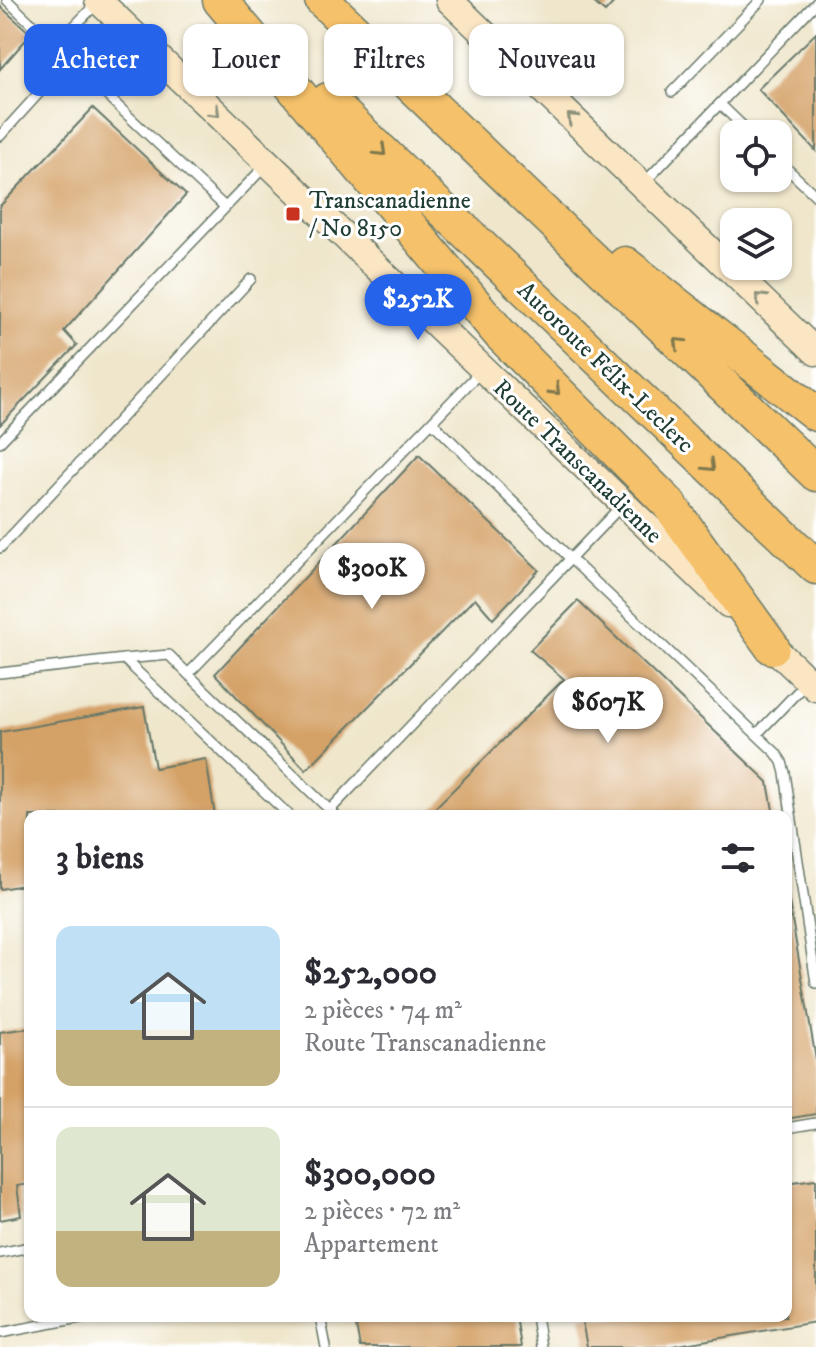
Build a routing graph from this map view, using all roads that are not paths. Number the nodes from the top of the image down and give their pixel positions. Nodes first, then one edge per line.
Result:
1 (7, 0) edge
2 (99, 0) edge
3 (222, 0) edge
4 (322, 0) edge
5 (449, 0) edge
6 (761, 0) edge
7 (816, 3) edge
8 (123, 23) joint
9 (32, 24) edge
10 (76, 24) edge
11 (672, 92) dead end
12 (36, 96) edge
13 (108, 96) edge
14 (720, 104) junction
15 (737, 120) edge
16 (0, 136) edge
17 (468, 140) junction
18 (268, 163) junction
19 (792, 173) edge
20 (642, 185) junction
21 (816, 196) edge
22 (225, 207) junction
23 (251, 279) dead end
24 (816, 352) edge
25 (483, 369) junction
26 (816, 414) edge
27 (433, 423) junction
28 (0, 442) edge
29 (816, 474) edge
30 (623, 504) junction
31 (0, 548) edge
32 (571, 559) junction
33 (816, 567) edge
34 (772, 647) junction
35 (124, 659) junction
36 (0, 673) edge
37 (188, 674) junction
38 (812, 684) edge
39 (757, 734) junction
40 (284, 810) edge
41 (330, 810) edge
42 (336, 810) edge
43 (790, 810) edge
44 (792, 820) edge
45 (816, 983) edge
46 (816, 1123) edge
47 (792, 1127) edge
48 (24, 1248) edge
49 (0, 1253) edge
50 (58, 1322) edge
51 (321, 1322) edge
52 (537, 1322) edge
53 (0, 1333) edge
54 (326, 1347) edge
55 (541, 1347) edge

1 - 9 lane
2 - 8 main road, Route Transcanadienne
2 - 10 lane
3 -> 33 highway, Autoroute Félix-Leclerc
3 -> 34 highway
4 - 17 highway
20 -> 5 main road
6 - 11 lane
7 - 14 lane
8 -> 18 main road, Route Transcanadienne
12 - 16 lane
13 - 22 lane
14 - 15 lane
14 - 20 lane
17 - 26 highway
29 -> 17 highway
18 - 22 lane
18 - 25 main road, Route Transcanadienne
19 - 21 lane
24 -> 20 main road
22 - 28 lane
23 - 31 lane
25 - 27 lane
25 - 30 main road, Route Transcanadienne
27 - 32 lane
27 - 37 lane
30 - 32 lane
30 - 34 main road, Route Transcanadienne
32 - 39 lane
32 - 42 lane
34 - 38 main road, Route Transcanadienne
35 - 36 lane
35 - 37 lane
35 - 40 lane
37 - 41 lane
38 - 39 lane
39 - 43 lane
44 - 45 lane
46 - 47 lane
48 - 49 lane
50 - 53 lane
51 - 54 lane
52 - 55 lane

